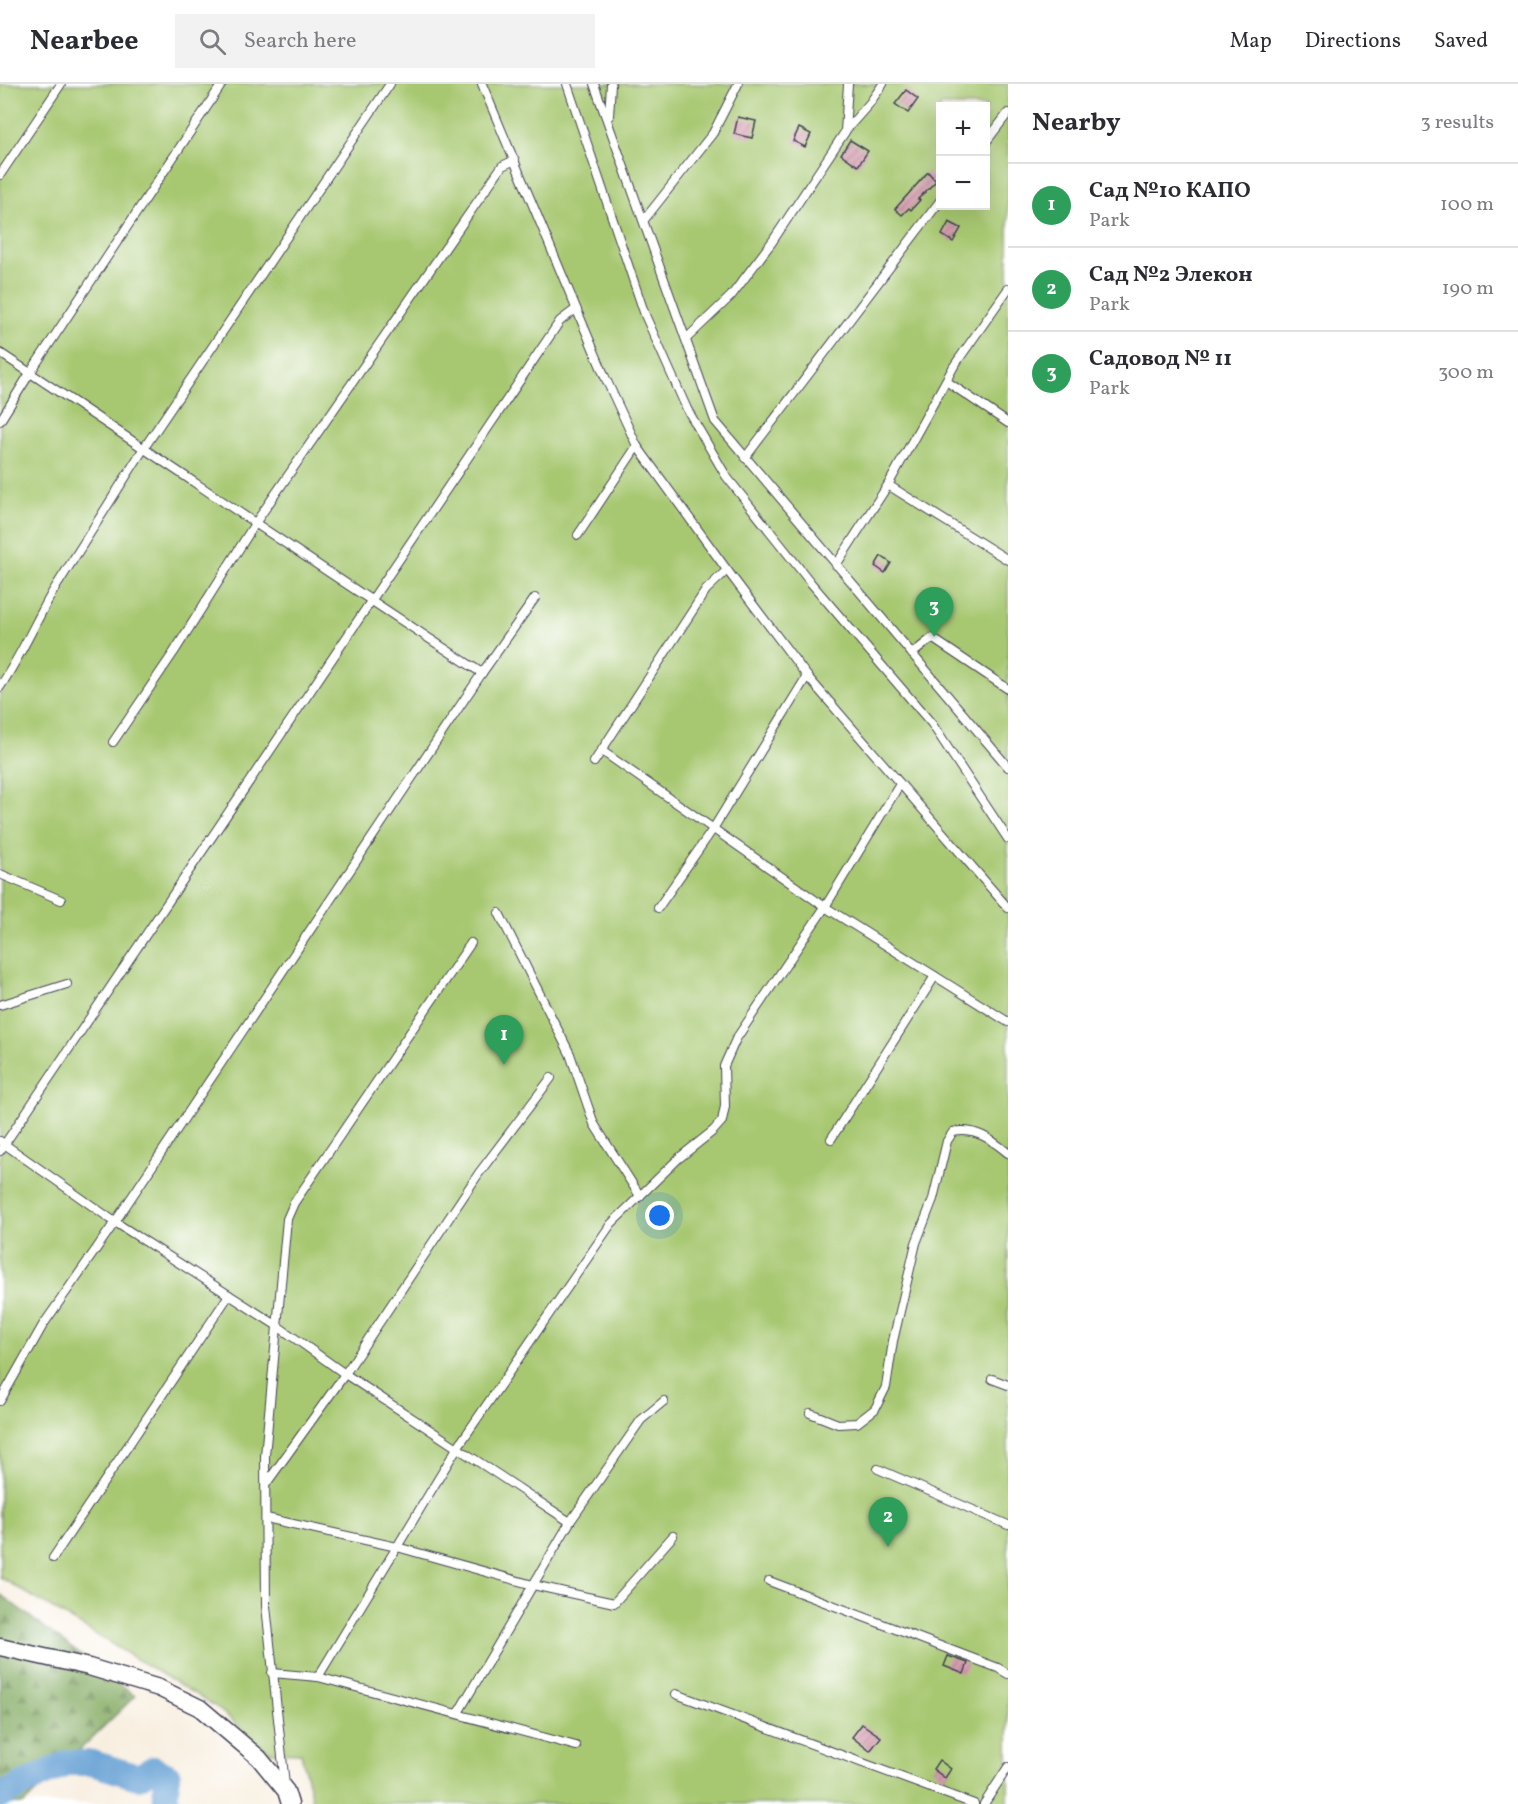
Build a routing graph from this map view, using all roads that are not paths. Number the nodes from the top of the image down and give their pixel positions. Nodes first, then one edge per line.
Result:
1 (61, 84) edge
2 (222, 84) edge
3 (390, 84) edge
4 (482, 84) edge
5 (567, 84) edge
6 (594, 84) edge
7 (611, 84) edge
8 (738, 84) edge
9 (848, 84) edge
10 (883, 84) edge
11 (1008, 113) edge
12 (608, 120) junction
13 (845, 132) junction
14 (990, 137) edge
15 (515, 160) junction
16 (0, 175) edge
17 (936, 206) edge
18 (644, 220) junction
19 (1008, 289) edge
20 (576, 309) junction
21 (686, 339) junction
22 (0, 353) edge
23 (30, 373) junction
24 (946, 381) junction
25 (0, 421) edge
26 (1008, 423) edge
27 (638, 446) junction
28 (144, 448) junction
29 (745, 458) junction
30 (888, 485) junction
31 (256, 522) junction
32 (578, 536) dead end
33 (1008, 560) edge
34 (836, 565) junction
35 (728, 570) junction
36 (535, 598) dead end
37 (372, 601) junction
38 (912, 654) junction
39 (482, 673) junction
40 (807, 676) junction
41 (0, 687) edge
42 (1008, 689) edge
43 (113, 742) dead end
44 (602, 751) junction
45 (594, 762) dead end
46 (1008, 767) edge
47 (900, 784) junction
48 (713, 829) junction
49 (1008, 839) edge
50 (0, 874) edge
51 (60, 900) dead end
52 (825, 907) junction
53 (658, 908) dead end
54 (1008, 908) edge
55 (499, 913) dead end
56 (471, 943) dead end
57 (935, 976) junction
58 (67, 984) dead end
59 (0, 1005) edge
60 (1008, 1022) edge
61 (551, 1078) dead end
62 (831, 1139) dead end
63 (2, 1145) edge
64 (1008, 1154) edge
65 (640, 1196) junction
66 (115, 1222) junction
67 (229, 1295) junction
68 (279, 1326) junction
69 (345, 1374) junction
70 (992, 1379) dead end
71 (1008, 1385) edge
72 (0, 1401) edge
73 (664, 1401) dead end
74 (810, 1413) dead end
75 (457, 1448) junction
76 (878, 1469) dead end
77 (266, 1484) junction
78 (266, 1518) junction
79 (570, 1522) junction
80 (1008, 1525) edge
81 (673, 1536) dead end
82 (397, 1547) junction
83 (53, 1558) dead end
84 (769, 1581) dead end
85 (533, 1585) junction
86 (0, 1647) edge
87 (272, 1673) junction
88 (1008, 1674) edge
89 (318, 1677) junction
90 (676, 1694) dead end
91 (458, 1713) junction
92 (576, 1746) dead end
93 (1008, 1767) edge
94 (288, 1798) edge
95 (974, 1804) edge
96 (984, 1804) edge

1 - 16 lane
2 - 23 lane
3 - 28 lane
4 - 15 lane
5 - 49 lane
6 - 12 lane
7 - 12 lane
8 - 18 lane
9 - 13 lane
10 - 13 lane
11 - 14 lane
12 - 18 lane
13 - 21 lane
15 - 20 lane
15 - 31 lane
17 - 29 lane
18 - 21 lane
19 - 24 lane
20 - 27 lane
20 - 37 lane
21 - 29 lane
22 - 23 lane
23 - 25 lane
23 - 28 lane
24 - 26 lane
24 - 30 lane
27 - 32 lane
27 - 35 lane
28 - 31 lane
28 - 41 lane
29 - 34 lane
30 - 33 lane
30 - 34 lane
31 - 37 lane
31 - 43 lane
34 - 38 lane
35 - 40 lane
35 - 44 lane
36 - 39 lane
37 - 39 lane
37 - 63 lane
38 - 42 lane
38 - 46 lane
39 - 66 lane
40 - 47 lane
40 - 48 lane
44 - 45 lane
44 - 48 lane
47 - 52 lane
47 - 54 lane
48 - 52 lane
48 - 53 lane
50 - 51 lane
52 - 57 lane
52 - 65 lane
55 - 65 lane
56 - 68 lane
57 - 60 lane
57 - 62 lane
58 - 59 lane
61 - 69 lane
63 - 66 lane
64 - 74 lane
65 - 75 lane
66 - 67 lane
66 - 72 lane
67 - 68 lane
67 - 83 lane
68 - 69 lane
68 - 77 lane
69 - 75 lane
69 - 77 lane
70 - 71 lane
73 - 79 lane
75 - 79 lane
75 - 82 lane
76 - 80 lane
77 - 78 lane
78 - 82 lane
78 - 87 lane
79 - 85 lane
81 - 85 lane
82 - 85 lane
82 - 89 lane
84 - 88 lane
85 - 91 lane
86 - 94 street
87 - 89 lane
87 - 94 lane
89 - 91 lane
90 - 95 lane
91 - 92 lane
93 - 96 lane

